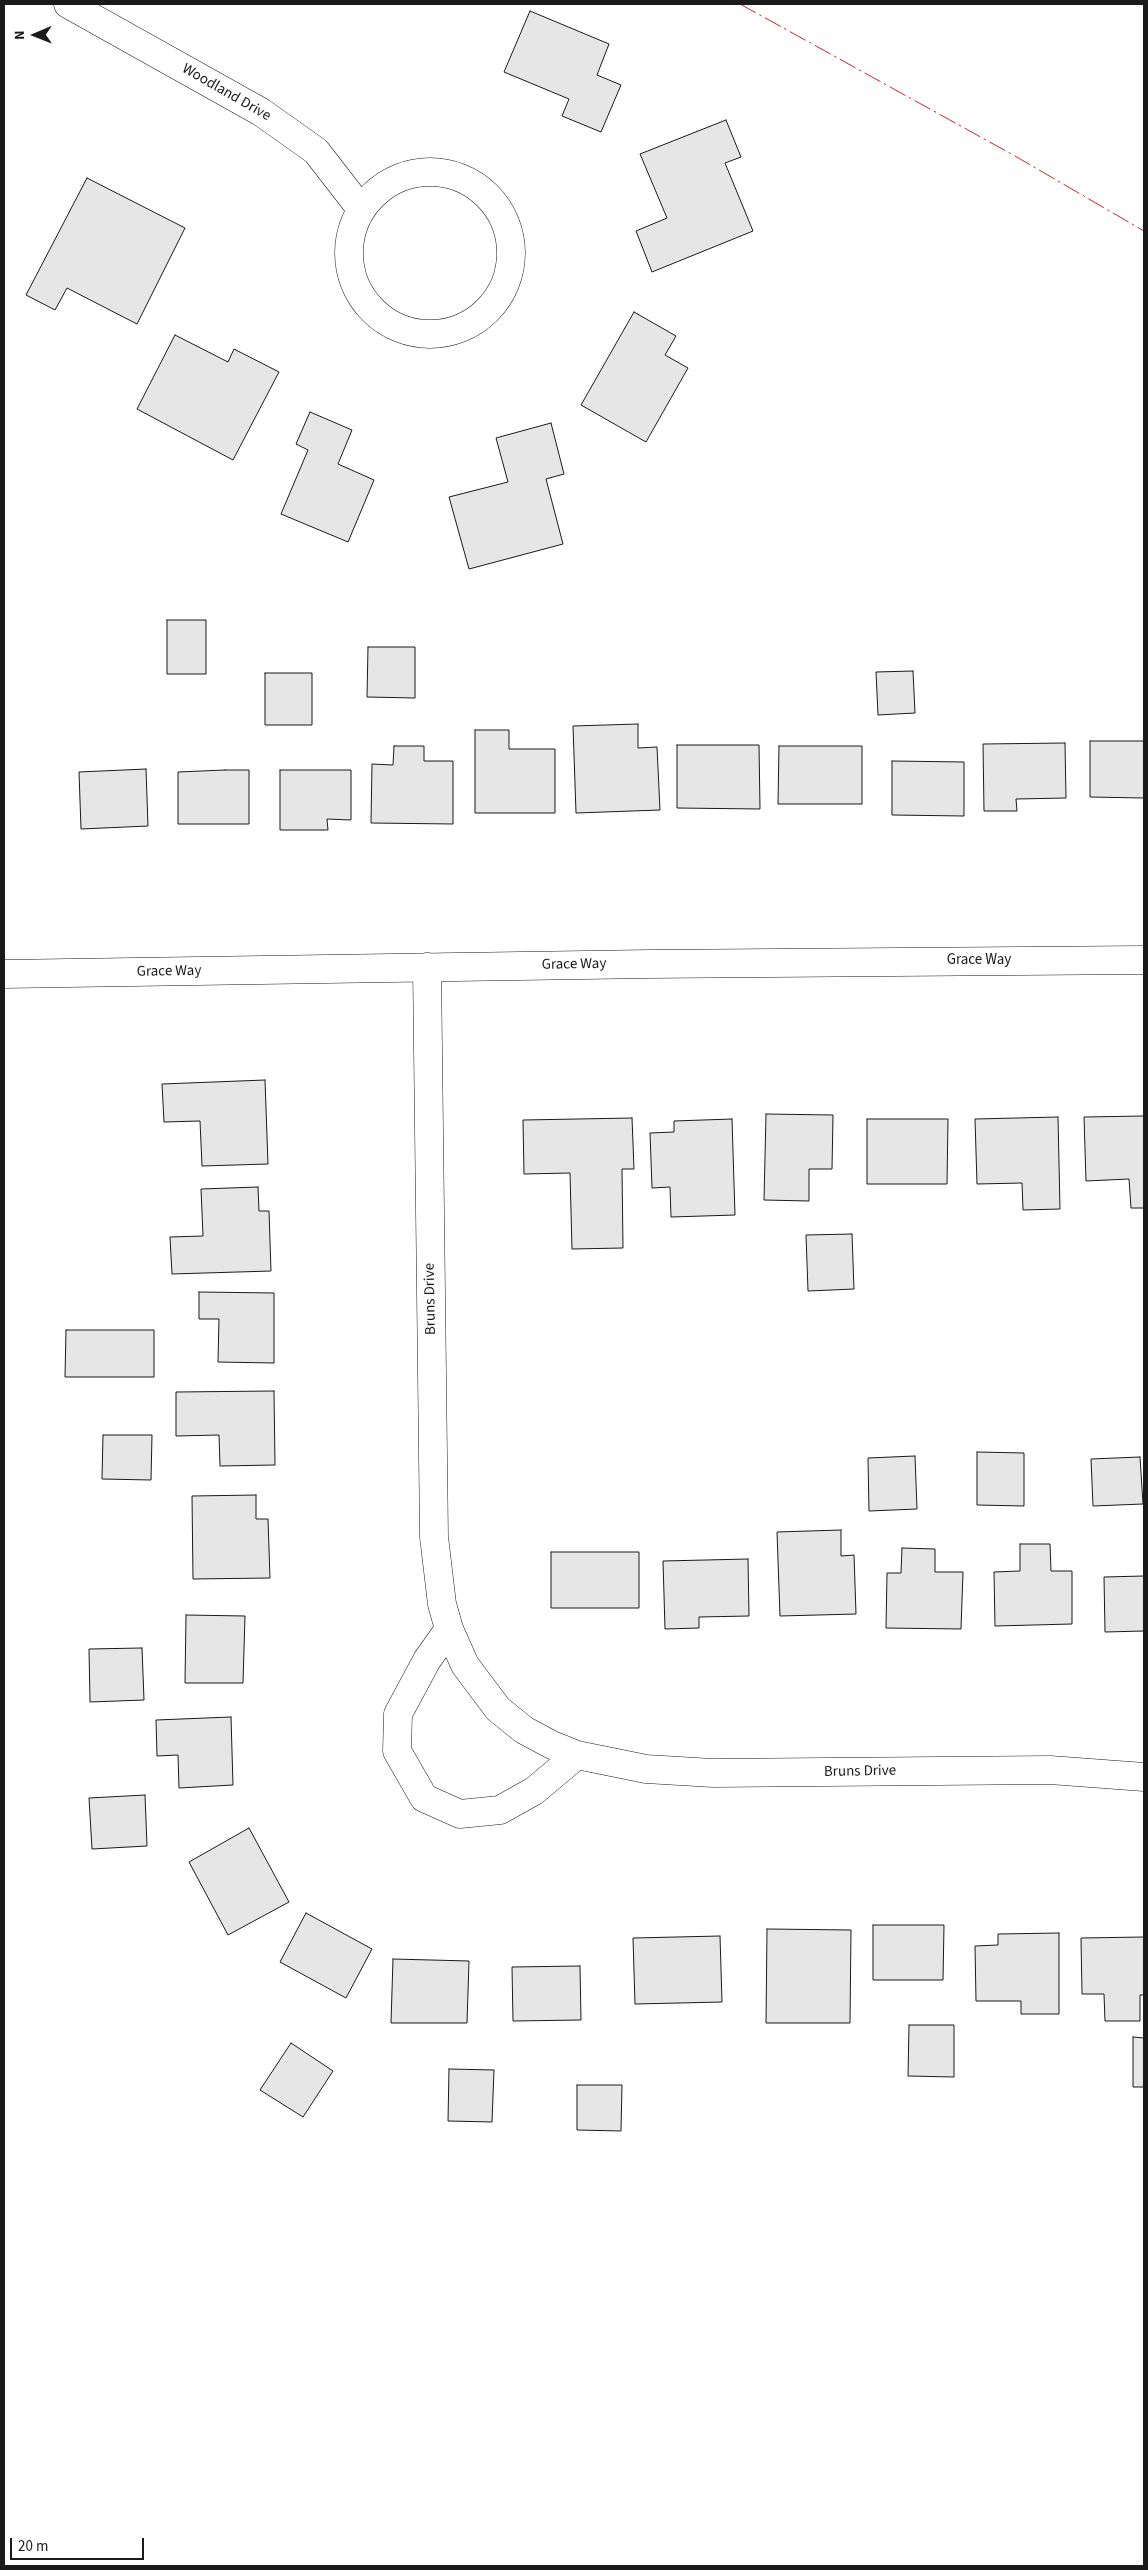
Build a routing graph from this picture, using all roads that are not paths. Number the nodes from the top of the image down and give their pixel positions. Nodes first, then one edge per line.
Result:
1 (68, 4) edge
2 (361, 209) junction
3 (1144, 960) edge
4 (427, 967) junction
5 (4, 974) edge
6 (450, 1629) junction
7 (578, 1755) junction
8 (1144, 1777) edge

1 - 2 street, Woodland Drive
2 - 2 street
3 - 4 street, Grace Way
4 - 5 street, Grace Way
4 - 6 street, Bruns Drive
6 - 7 street, Bruns Drive
6 - 7 street
7 - 8 street, Bruns Drive

